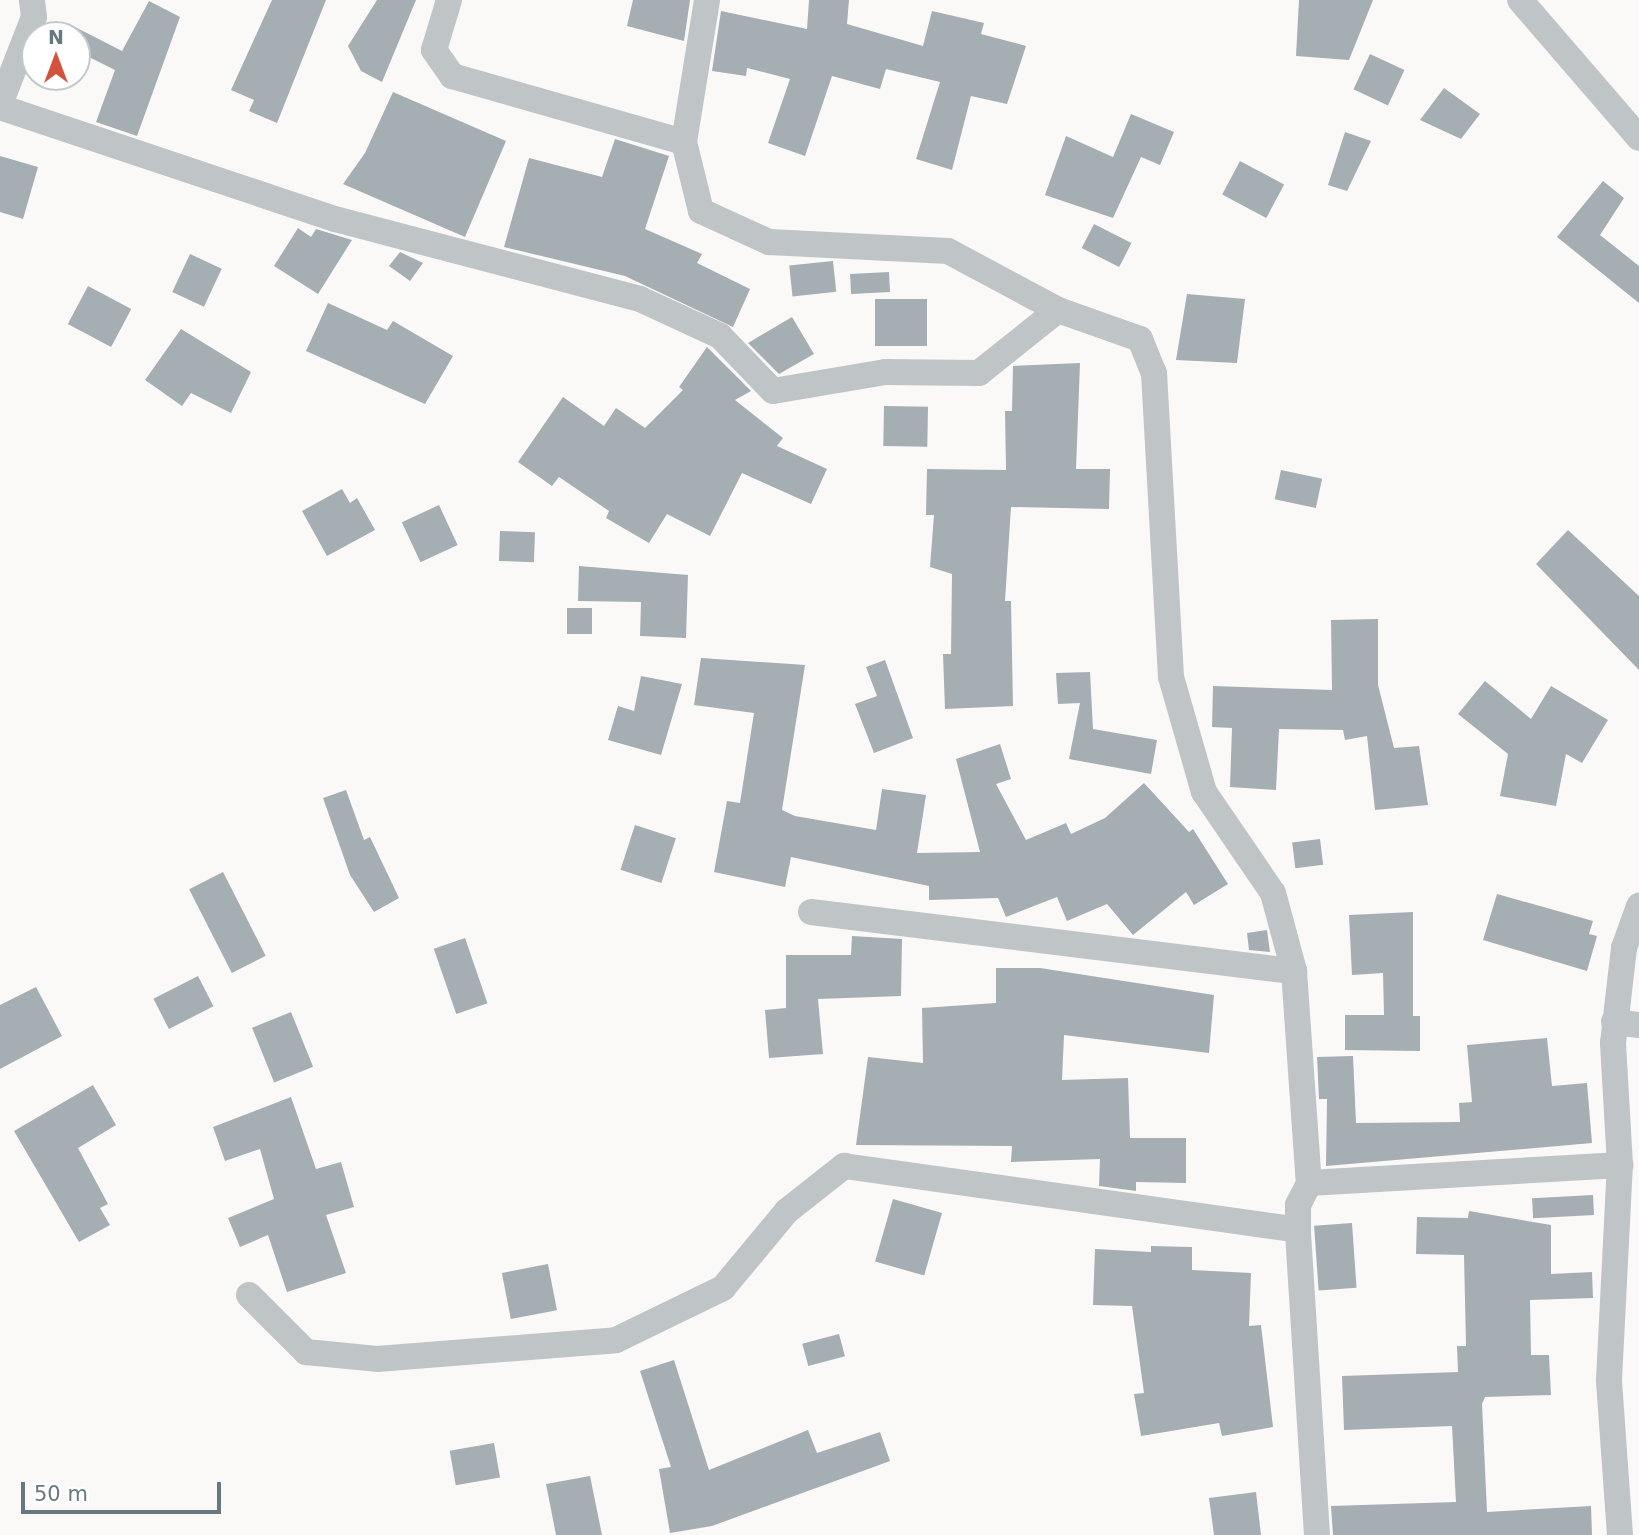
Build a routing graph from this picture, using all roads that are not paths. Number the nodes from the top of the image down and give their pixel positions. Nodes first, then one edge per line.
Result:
1 (32, 0) edge
2 (449, 0) edge
3 (707, 0) edge
4 (1520, 0) edge
5 (0, 106) edge
6 (1639, 138) edge
7 (684, 142) junction
8 (1058, 310) junction
9 (1639, 906) edge
10 (811, 912) dead end
11 (1294, 971) junction
12 (1627, 1024) edge
13 (1620, 1165) junction
14 (1309, 1183) junction
15 (1298, 1230) junction
16 (249, 1296) dead end
17 (1626, 1520) edge
18 (1317, 1535) edge

1 - 5 street
2 - 7 street
3 - 7 street
4 - 6 street
5 - 8 street
7 - 8 street
8 - 11 street
9 - 12 street
10 - 11 street
11 - 14 street
12 - 13 street
13 - 14 street
13 - 17 street
14 - 15 street
15 - 16 street
15 - 18 street

